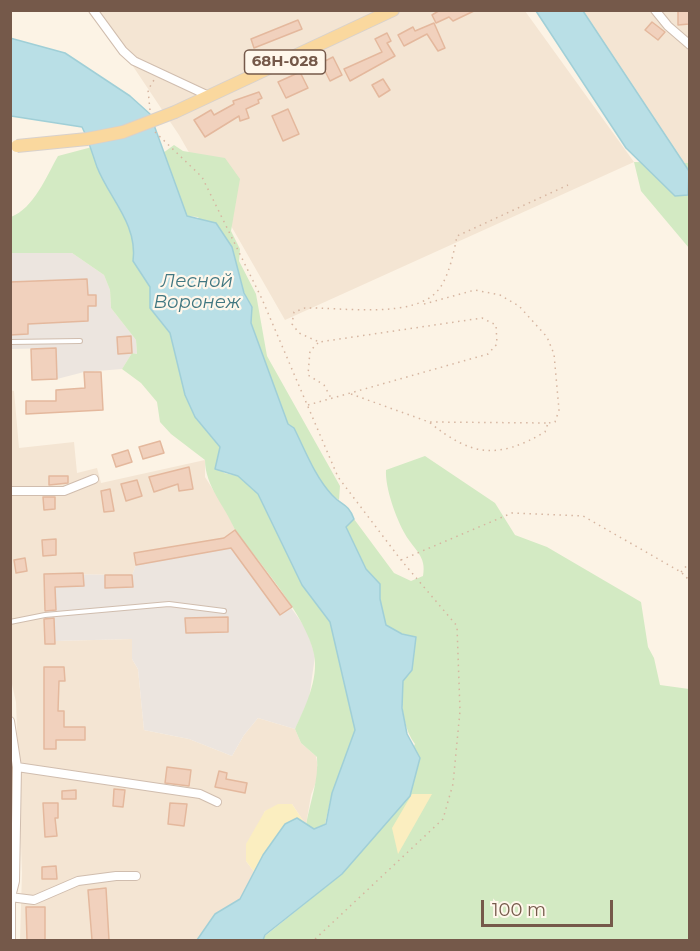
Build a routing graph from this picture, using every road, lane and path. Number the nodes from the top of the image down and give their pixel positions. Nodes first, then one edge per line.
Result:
1 (93, 10) edge
2 (393, 10) edge
3 (655, 10) edge
4 (690, 45) edge
5 (160, 72) junction
6 (212, 96) junction
7 (150, 114) dead end
8 (153, 123) dead end
9 (14, 146) edge
10 (568, 185) dead end
11 (423, 304) junction
12 (80, 341) dead end
13 (10, 342) edge
14 (319, 342) junction
15 (350, 393) junction
16 (331, 398) junction
17 (307, 405) junction
18 (429, 422) junction
19 (548, 423) junction
20 (94, 478) dead end
21 (10, 491) edge
22 (401, 560) junction
23 (690, 562) edge
24 (681, 572) junction
25 (690, 581) edge
26 (224, 611) dead end
27 (10, 622) edge
28 (10, 721) edge
29 (17, 767) junction
30 (217, 802) dead end
31 (136, 876) dead end
32 (11, 897) edge
33 (10, 940) edge
34 (314, 940) edge

1 - 5 street
2 - 6 main road, 68Н-028
3 - 4 street
5 - 6 street
5 - 7 path
6 - 9 main road, 68Н-028, bridge
8 - 17 path
10 - 11 path
11 - 14 path
11 - 19 path
12 - 13 lane
14 - 15 path
14 - 16 path
15 - 16 path
15 - 18 path
16 - 17 path
17 - 22 path
18 - 19 path
18 - 19 path
20 - 21 street
22 - 24 path
22 - 34 path
23 - 24 path
24 - 25 path
26 - 27 lane
28 - 29 street
29 - 30 street
29 - 32 street
31 - 32 street
32 - 33 street

